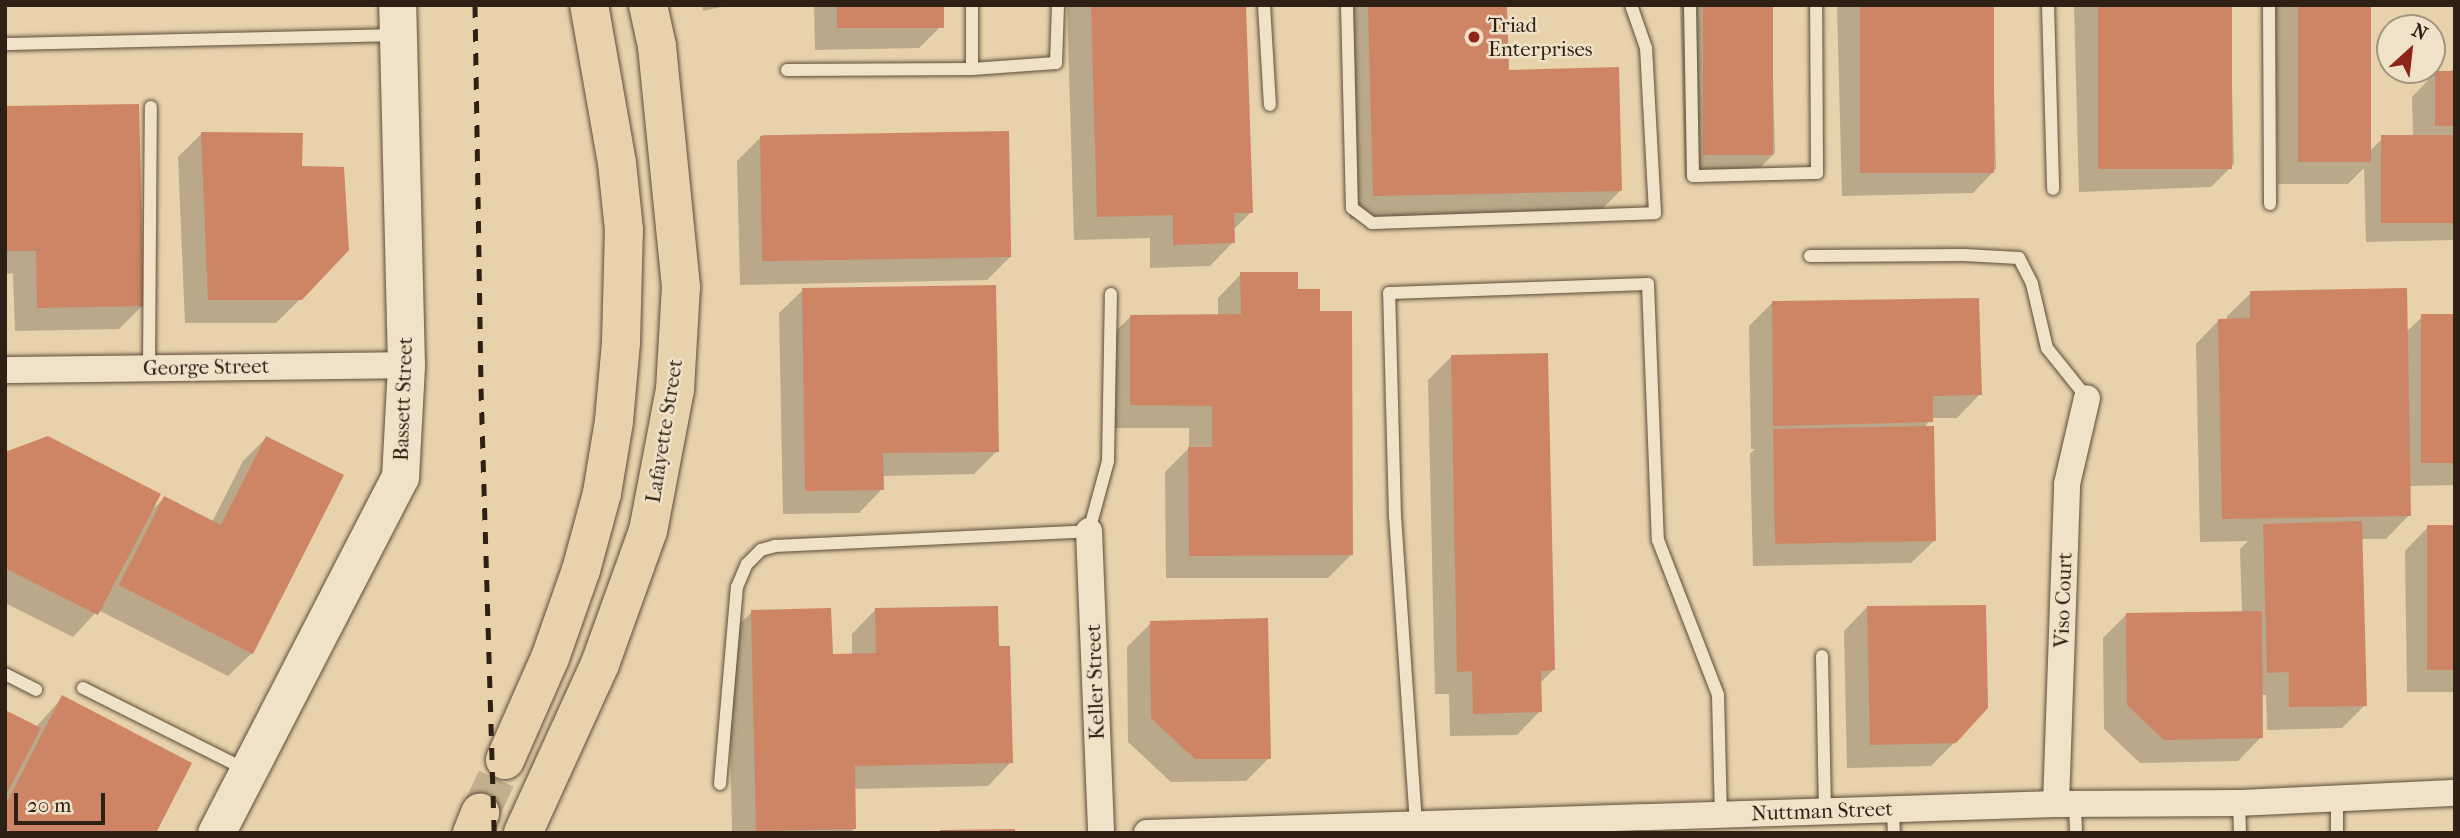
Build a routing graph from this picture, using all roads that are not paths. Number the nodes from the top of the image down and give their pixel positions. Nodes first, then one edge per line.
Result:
1 (589, 5) edge
2 (648, 5) edge
3 (972, 5) edge
4 (1058, 5) edge
5 (1264, 5) edge
6 (1347, 5) edge
7 (1631, 5) edge
8 (1690, 5) edge
9 (1816, 5) edge
10 (2048, 5) edge
11 (2269, 5) edge
12 (398, 20) edge
13 (5, 44) edge
14 (972, 69) junction
15 (787, 70) dead end
16 (1270, 105) dead end
17 (151, 107) dead end
18 (2053, 189) dead end
19 (2270, 204) dead end
20 (1810, 256) dead end
21 (1111, 294) dead end
22 (406, 365) junction
23 (149, 368) junction
24 (5, 370) edge
25 (2087, 398) joint
26 (1089, 531) junction
27 (1822, 656) dead end
28 (5, 674) edge
29 (83, 688) dead end
30 (36, 690) dead end
31 (505, 760) tunnel mouth
32 (248, 771) junction
33 (720, 784) dead end
34 (2455, 793) edge
35 (2337, 798) junction
36 (2239, 803) junction
37 (2066, 804) junction
38 (1825, 811) junction
39 (1721, 815) junction
40 (1893, 821) edge
41 (1416, 824) junction
42 (1454, 828) edge
43 (216, 833) edge
44 (523, 833) edge
45 (1101, 833) edge
46 (1147, 833) edge
47 (2076, 833) edge
48 (2240, 833) edge
49 (2337, 833) edge

1 - 31 main road
2 - 44 main road, Lafayette Street
3 - 14 lane
4 - 14 lane
5 - 16 lane
6 - 7 lane
8 - 9 lane
10 - 18 lane
11 - 19 lane
12 - 13 lane
12 - 22 street, Bassett Street
14 - 15 lane
17 - 23 lane
20 - 25 lane
21 - 26 lane
22 - 23 street, George Street
22 - 32 street, Bassett Street
23 - 24 street, George Street
25 - 37 street, Viso Court
26 - 33 lane
26 - 45 street, Keller Street
27 - 38 lane
28 - 30 lane
29 - 32 lane
32 - 43 street, Bassett Street
34 - 35 street, Nuttman Street
35 - 36 street, Nuttman Street
35 - 49 lane
36 - 37 street, Nuttman Street
36 - 48 lane
37 - 40 street, Nuttman Street
37 - 47 lane
38 - 39 street, Nuttman Street
38 - 40 street, Nuttman Street
39 - 41 lane
39 - 42 street, Nuttman Street
41 - 42 street, Nuttman Street
41 - 46 street, Nuttman Street

